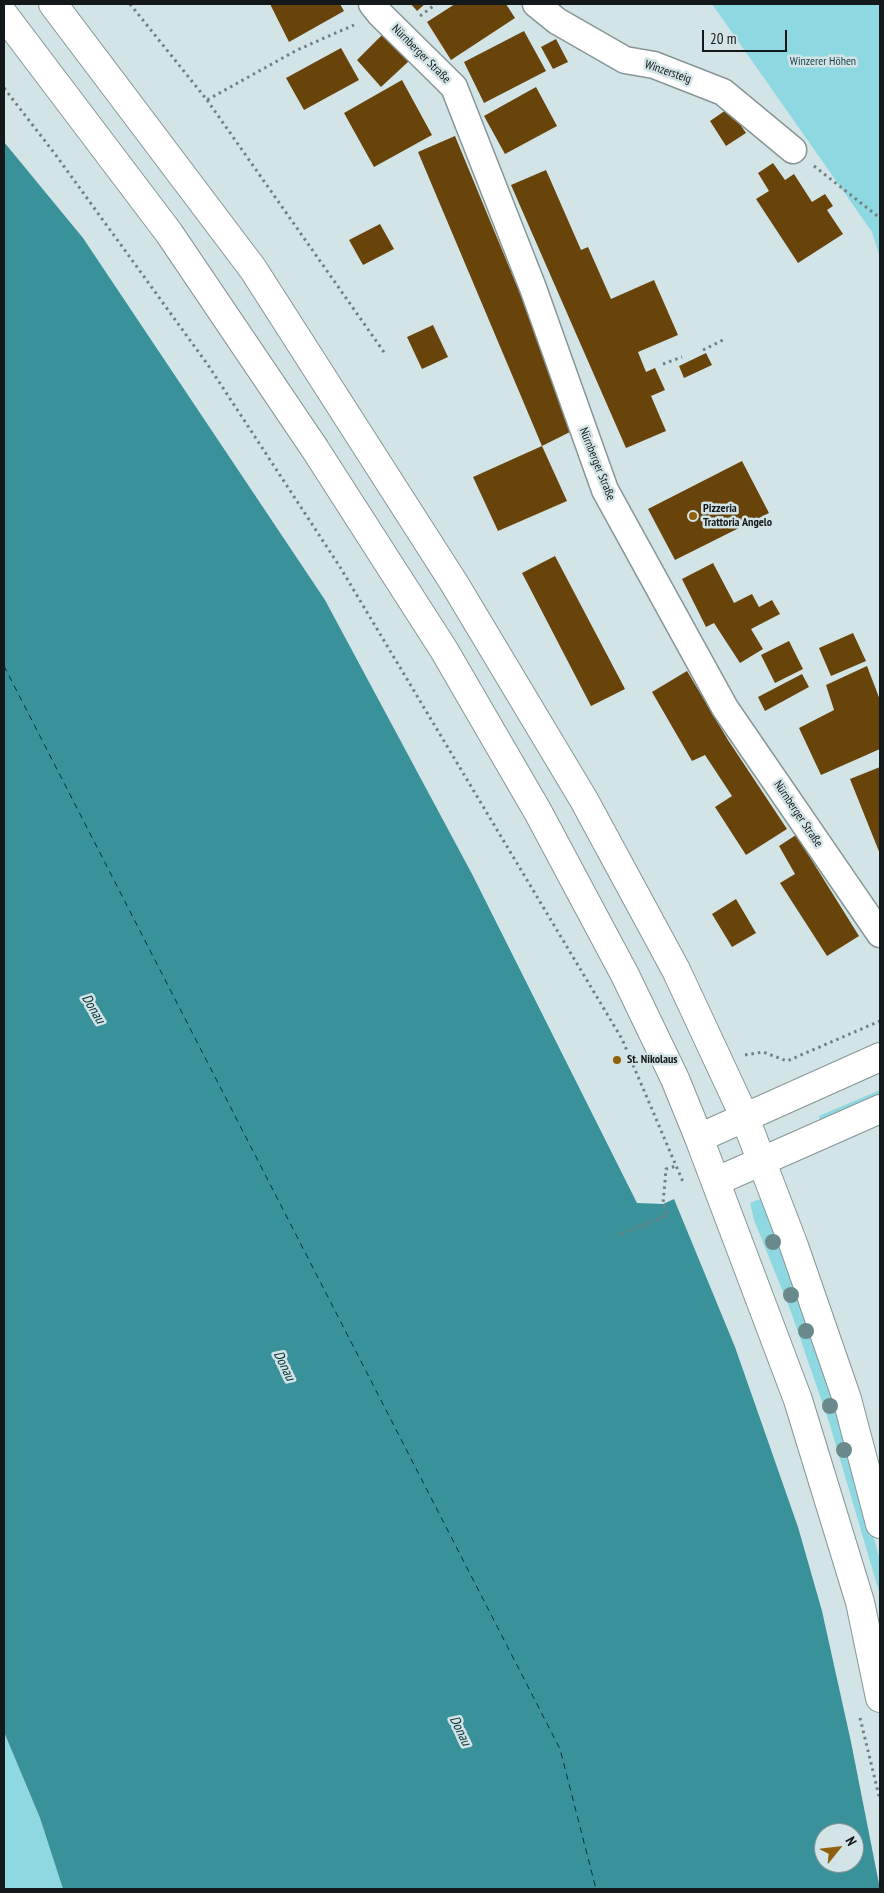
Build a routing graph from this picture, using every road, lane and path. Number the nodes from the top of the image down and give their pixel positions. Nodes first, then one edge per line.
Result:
1 (53, 4) edge
2 (130, 4) edge
3 (536, 4) edge
4 (376, 9) edge
5 (4, 15) edge
6 (4, 88) edge
7 (207, 100) junction
8 (793, 150) joint
9 (880, 218) edge
10 (723, 340) dead end
11 (703, 350) dead end
12 (386, 355) dead end
13 (682, 357) dead end
14 (663, 364) dead end
15 (880, 934) edge
16 (880, 1021) edge
17 (880, 1057) edge
18 (718, 1061) junction
19 (675, 1079) junction
20 (644, 1091) junction
21 (880, 1109) edge
22 (745, 1118) junction
23 (699, 1138) junction
24 (762, 1161) junction
25 (676, 1166) junction
26 (717, 1181) junction
27 (684, 1184) dead end
28 (621, 1234) dead end
29 (880, 1524) edge
30 (870, 1707) edge
31 (880, 1800) edge

1 - 18 main road
2 - 7 path
3 - 8 street, Winzersteig
4 - 7 path
4 - 15 street, Nürnberger Straße
5 - 19 main road
6 - 20 path
7 - 12 path
8 - 9 path
10 - 11 path
13 - 14 path
16 - 18 path
17 - 22 main road
18 - 22 main road
19 - 20 path
19 - 23 main road
20 - 25 path
21 - 24 main road
22 - 23 main road
22 - 24 main road
23 - 26 main road
24 - 26 main road
24 - 29 main road
25 - 27 path
25 - 28 path
26 - 30 main road
30 - 31 path

